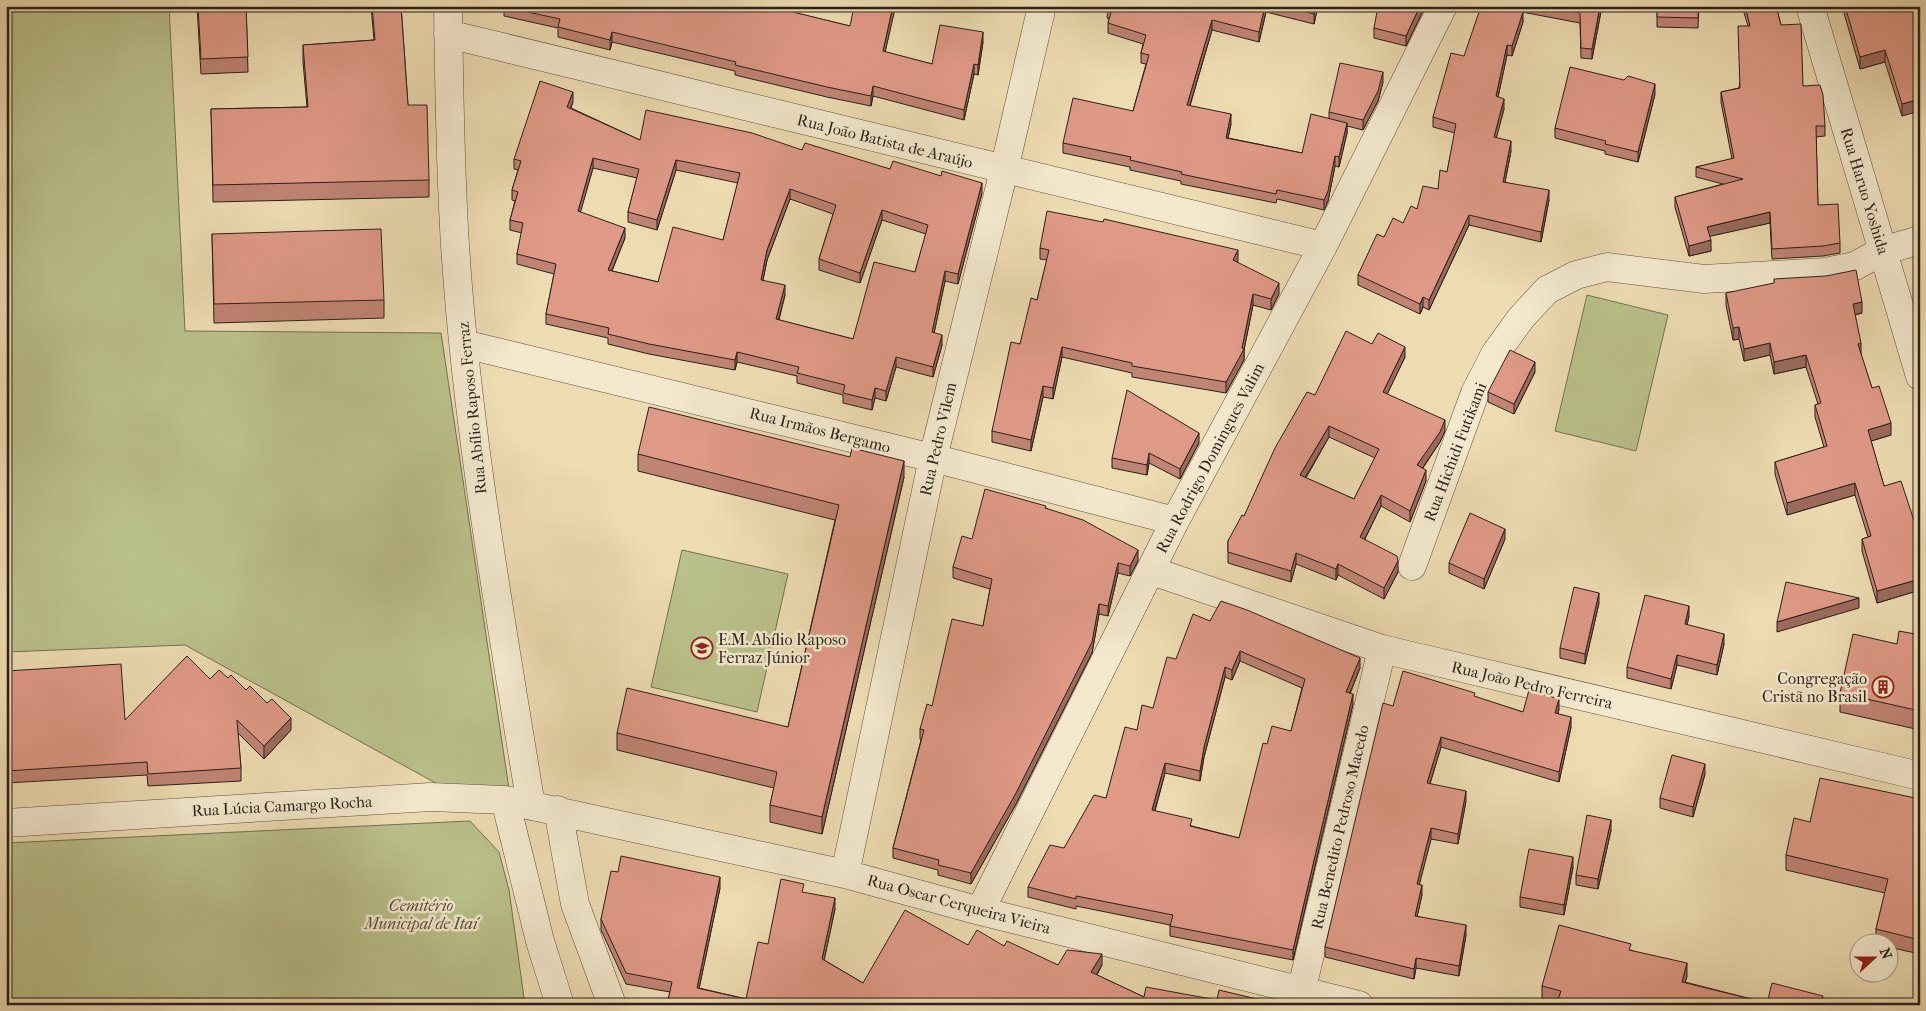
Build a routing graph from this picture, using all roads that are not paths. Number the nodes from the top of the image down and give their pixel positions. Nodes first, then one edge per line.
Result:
1 (448, 6) edge
2 (1042, 6) edge
3 (1443, 6) edge
4 (1810, 6) edge
5 (448, 34) junction
6 (1004, 170) junction
7 (1920, 240) edge
8 (1324, 246) junction
9 (1882, 251) junction
10 (464, 344) junction
11 (1920, 376) edge
12 (932, 458) junction
13 (1175, 521) junction
14 (1412, 566) dead end
15 (1152, 571) junction
16 (1382, 649) junction
17 (1920, 776) edge
18 (505, 800) junction
19 (531, 806) junction
20 (558, 810) junction
21 (6, 823) edge
22 (845, 874) junction
23 (980, 912) junction
24 (1299, 998) edge
25 (560, 1005) edge
26 (612, 1005) edge
27 (1359, 1005) edge

1 - 5 street, Rua Abílio Raposo Ferraz
2 - 6 street, Rua Pedro Vilem
3 - 8 street, Rua Rodrigo Domingues Valim
4 - 9 street, Rua Haruo Yoshida
5 - 6 street, Rua João Batista de Araújo
5 - 10 street, Rua Abílio Raposo Ferraz
6 - 8 street, Rua João Batista de Araújo
6 - 12 street, Rua Pedro Vilem
7 - 9 street, Rua Hichidi Futikami
8 - 13 street, Rua Rodrigo Domingues Valim
9 - 11 street, Rua Haruo Yoshida
9 - 14 street, Rua Hichidi Futikami
10 - 12 street, Rua Irmãos Bergamo
10 - 19 street, Rua Abílio Raposo Ferraz
12 - 13 street, Rua Irmãos Bergamo
12 - 22 street, Rua Pedro Vilem
13 - 15 street, Rua Rodrigo Domingues Valim
15 - 16 street, Rua João Pedro Ferreira
15 - 23 street, Rua Rodrigo Domingues Valim
16 - 17 street, Rua João Pedro Ferreira
16 - 24 street, Rua Benedito Pedroso Macedo
18 - 19 street, Rua Lúcia Camargo Rocha
18 - 21 street, Rua Lúcia Camargo Rocha
18 - 25 street
19 - 20 street, Rua Lúcia Camargo Rocha
20 - 22 street, Rua Oscar Cerqueira Vieira
20 - 26 street
22 - 23 street, Rua Oscar Cerqueira Vieira
23 - 24 street, Rua Oscar Cerqueira Vieira
24 - 27 street, Rua Oscar Cerqueira Vieira

